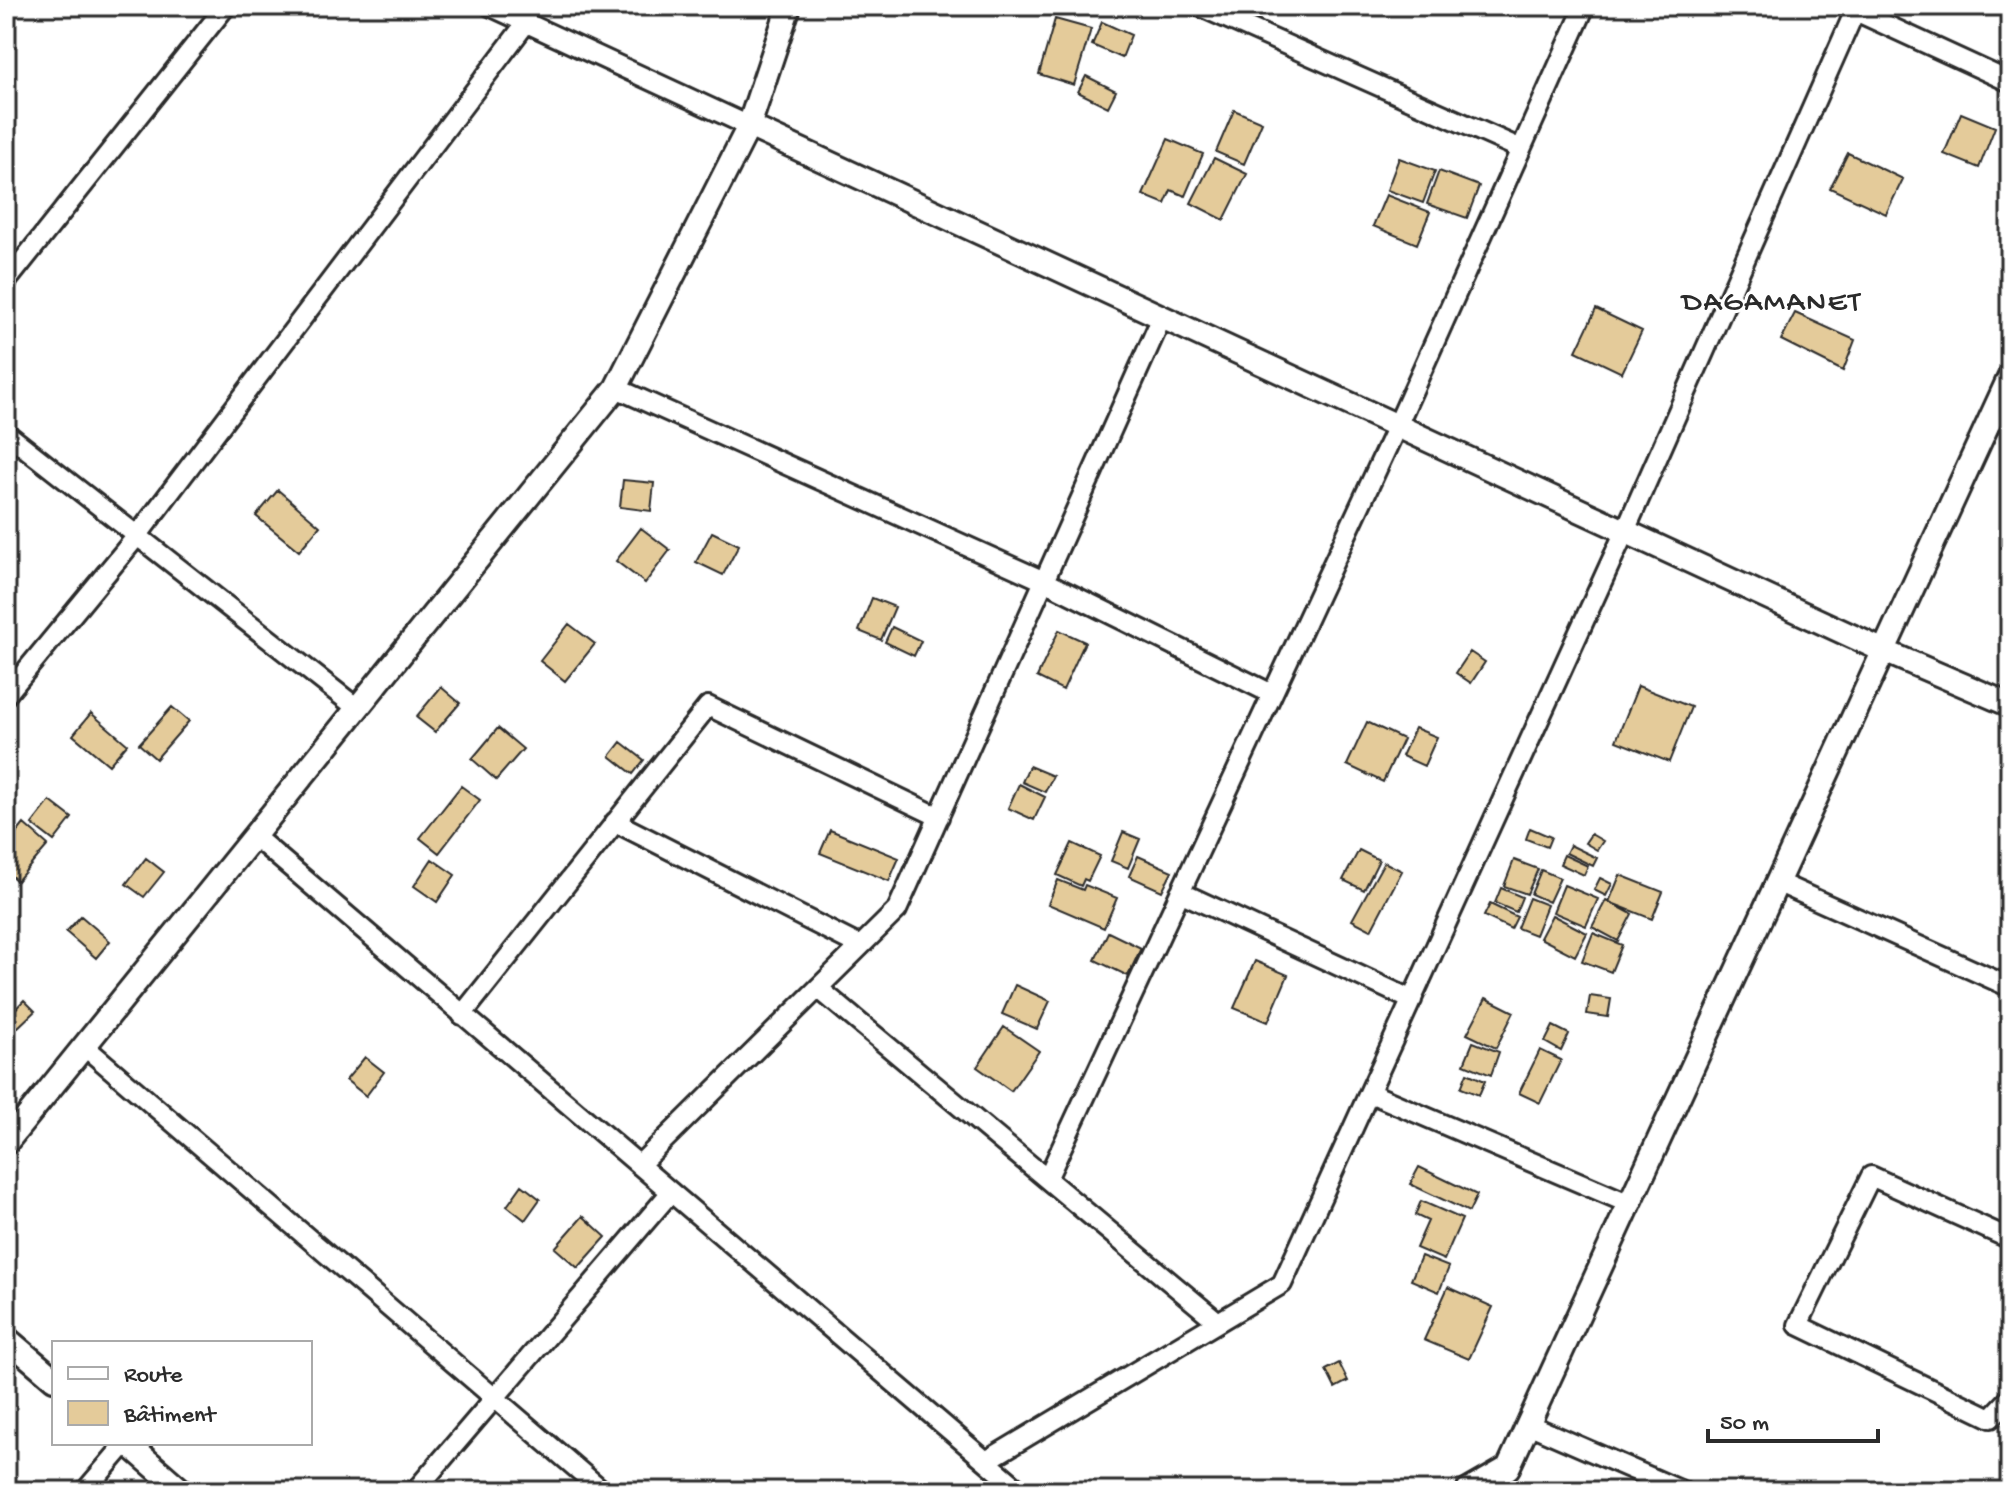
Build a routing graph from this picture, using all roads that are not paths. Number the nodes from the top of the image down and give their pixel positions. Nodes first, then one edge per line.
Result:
1 (226, 6) edge
2 (490, 6) edge
3 (789, 6) edge
4 (1199, 6) edge
5 (1585, 6) edge
6 (1849, 8) edge
7 (526, 23) junction
8 (2010, 82) edge
9 (749, 126) junction
10 (1521, 149) junction
11 (6, 282) edge
12 (1162, 317) junction
13 (2010, 376) edge
14 (616, 388) junction
15 (1397, 426) junction
16 (6, 433) edge
17 (1625, 531) junction
18 (137, 536) junction
19 (1044, 581) junction
20 (1884, 651) junction
21 (1272, 694) junction
22 (6, 695) edge
23 (2010, 705) edge
24 (357, 708) junction
25 (939, 817) junction
26 (615, 822) junction
27 (254, 836) junction
28 (1777, 882) junction
29 (1180, 892) junction
30 (860, 946) junction
31 (2010, 987) edge
32 (818, 988) junction
33 (1412, 1000) junction
34 (462, 1015) junction
35 (84, 1046) junction
36 (1370, 1093) junction
37 (6, 1143) edge
38 (639, 1165) junction
39 (1047, 1179) junction
40 (671, 1192) junction
41 (1630, 1204) junction
42 (2010, 1239) edge
43 (1218, 1322) junction
44 (6, 1338) edge
45 (52, 1377) edge
46 (495, 1398) junction
47 (2010, 1398) edge
48 (1528, 1424) junction
49 (124, 1445) edge
50 (128, 1445) edge
51 (986, 1461) junction
52 (85, 1491) edge
53 (182, 1491) edge
54 (415, 1491) edge
55 (603, 1491) edge
56 (1021, 1491) edge
57 (1468, 1491) edge
58 (1682, 1491) edge

1 - 11 street
2 - 7 street
3 - 9 street
4 - 10 street
5 - 10 street
6 - 8 street
6 - 17 street
7 - 9 street
7 - 18 street
9 - 12 street
9 - 14 street
10 - 15 street
12 - 15 street
12 - 19 street
13 - 20 street
14 - 19 street
14 - 24 street
15 - 17 street
15 - 21 street
16 - 18 street
17 - 20 street
17 - 33 street
18 - 22 street
18 - 24 street
19 - 21 street
19 - 25 street
20 - 23 street
20 - 28 street
21 - 29 street
24 - 27 street
25 - 26 street
25 - 30 street
26 - 30 street
26 - 34 street
27 - 34 street
27 - 35 street
28 - 31 street
28 - 41 street
29 - 33 street
29 - 39 street
30 - 32 street
32 - 38 street
32 - 39 street
33 - 36 street
34 - 38 street
35 - 37 street
35 - 46 street
36 - 41 street
36 - 43 street
38 - 40 street
39 - 43 street
40 - 46 street
40 - 51 street
41 - 48 street
42 - 47 street
43 - 51 street
44 - 45 street
46 - 54 street
46 - 55 street
48 - 57 street
48 - 58 street
49 - 52 street
50 - 53 street
51 - 56 street

